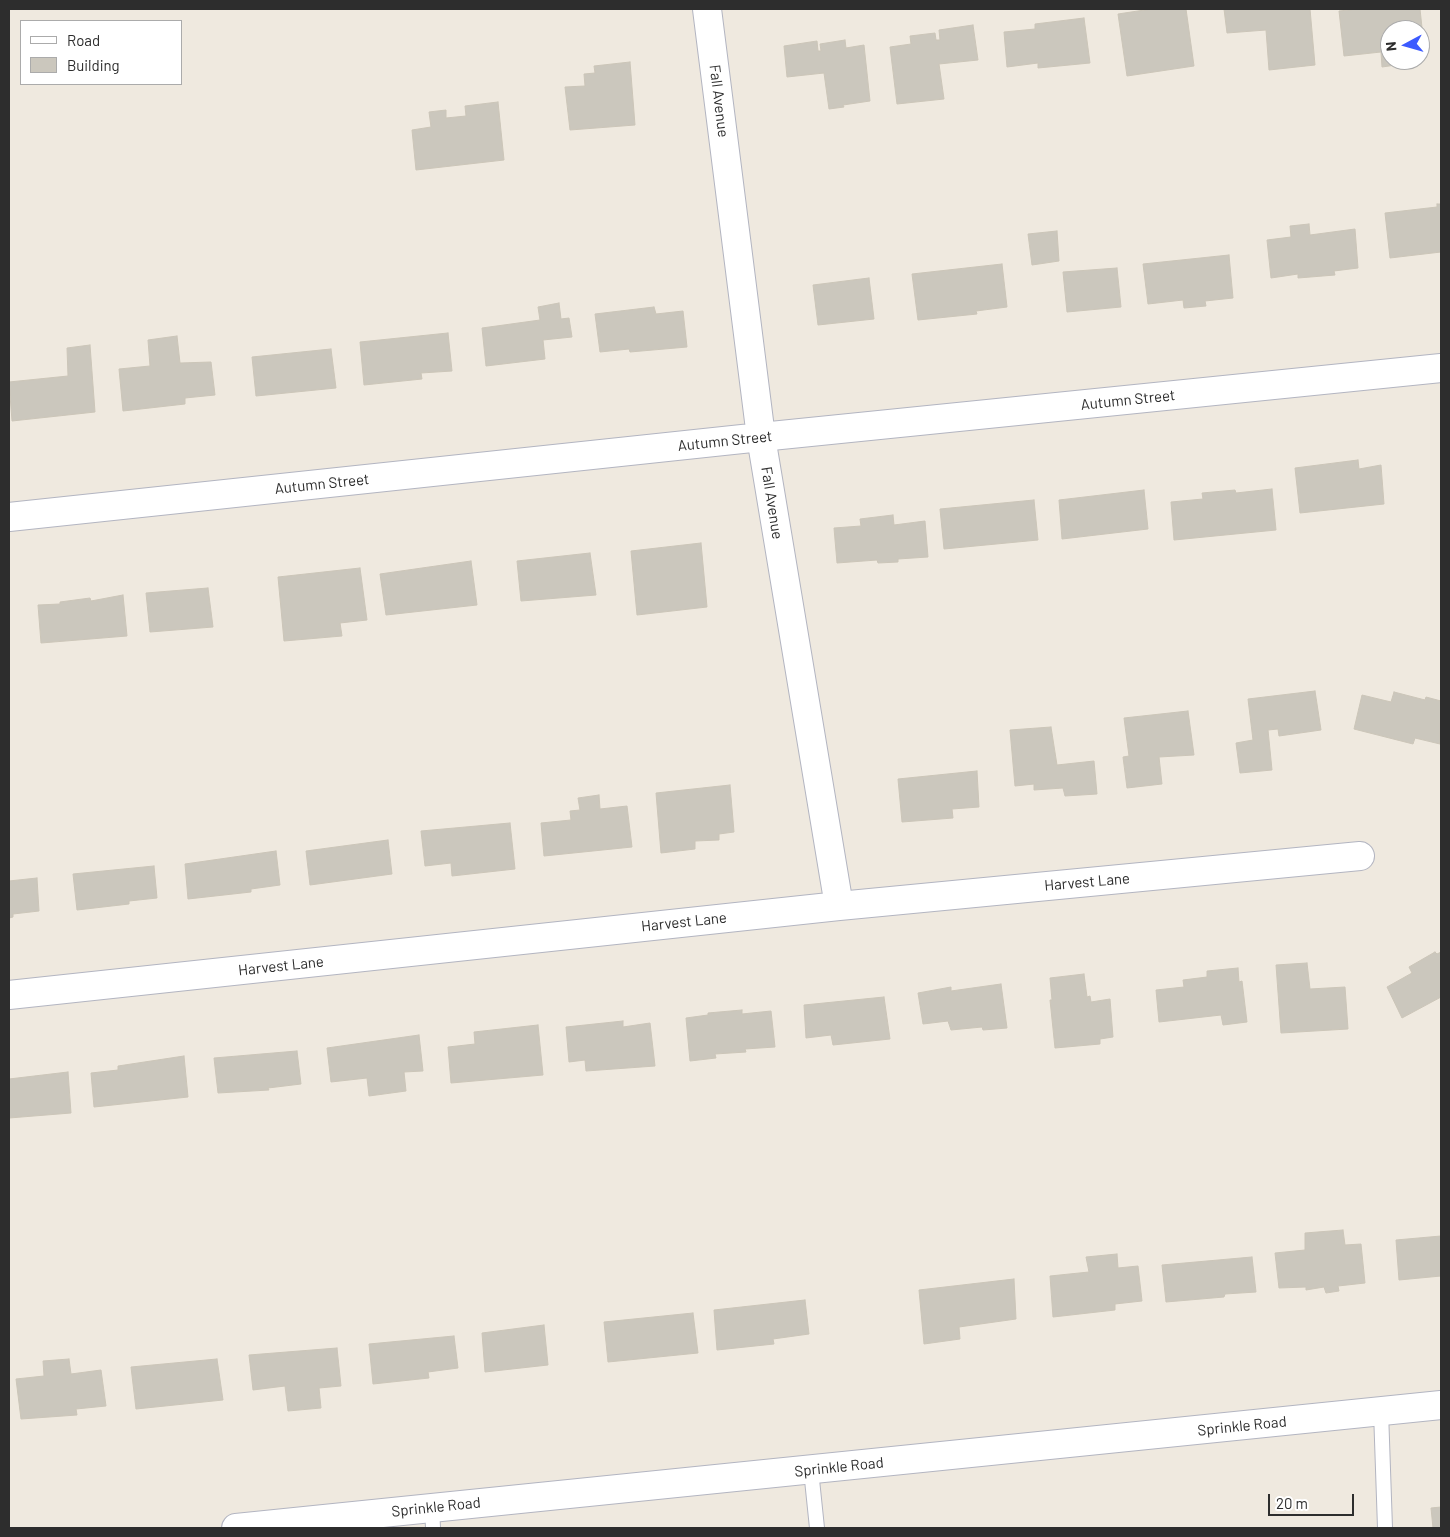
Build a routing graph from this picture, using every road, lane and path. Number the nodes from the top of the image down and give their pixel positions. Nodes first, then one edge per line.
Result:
1 (707, 9) edge
2 (1441, 368) edge
3 (761, 437) junction
4 (9, 517) edge
5 (1360, 856) dead end
6 (838, 906) junction
7 (9, 995) edge
8 (1441, 1405) edge
9 (1382, 1411) junction
10 (811, 1470) junction
11 (432, 1518) edge
12 (236, 1528) edge
13 (817, 1528) edge
14 (1385, 1528) edge

1 - 3 street, Fall Avenue
2 - 3 street, Autumn Street
3 - 4 street, Autumn Street
3 - 6 street, Fall Avenue
5 - 6 street, Harvest Lane
6 - 7 street, Harvest Lane
8 - 9 street, Sprinkle Road
9 - 10 street, Sprinkle Road
9 - 14 lane
10 - 11 street, Sprinkle Road
10 - 13 lane
11 - 12 street, Sprinkle Road

